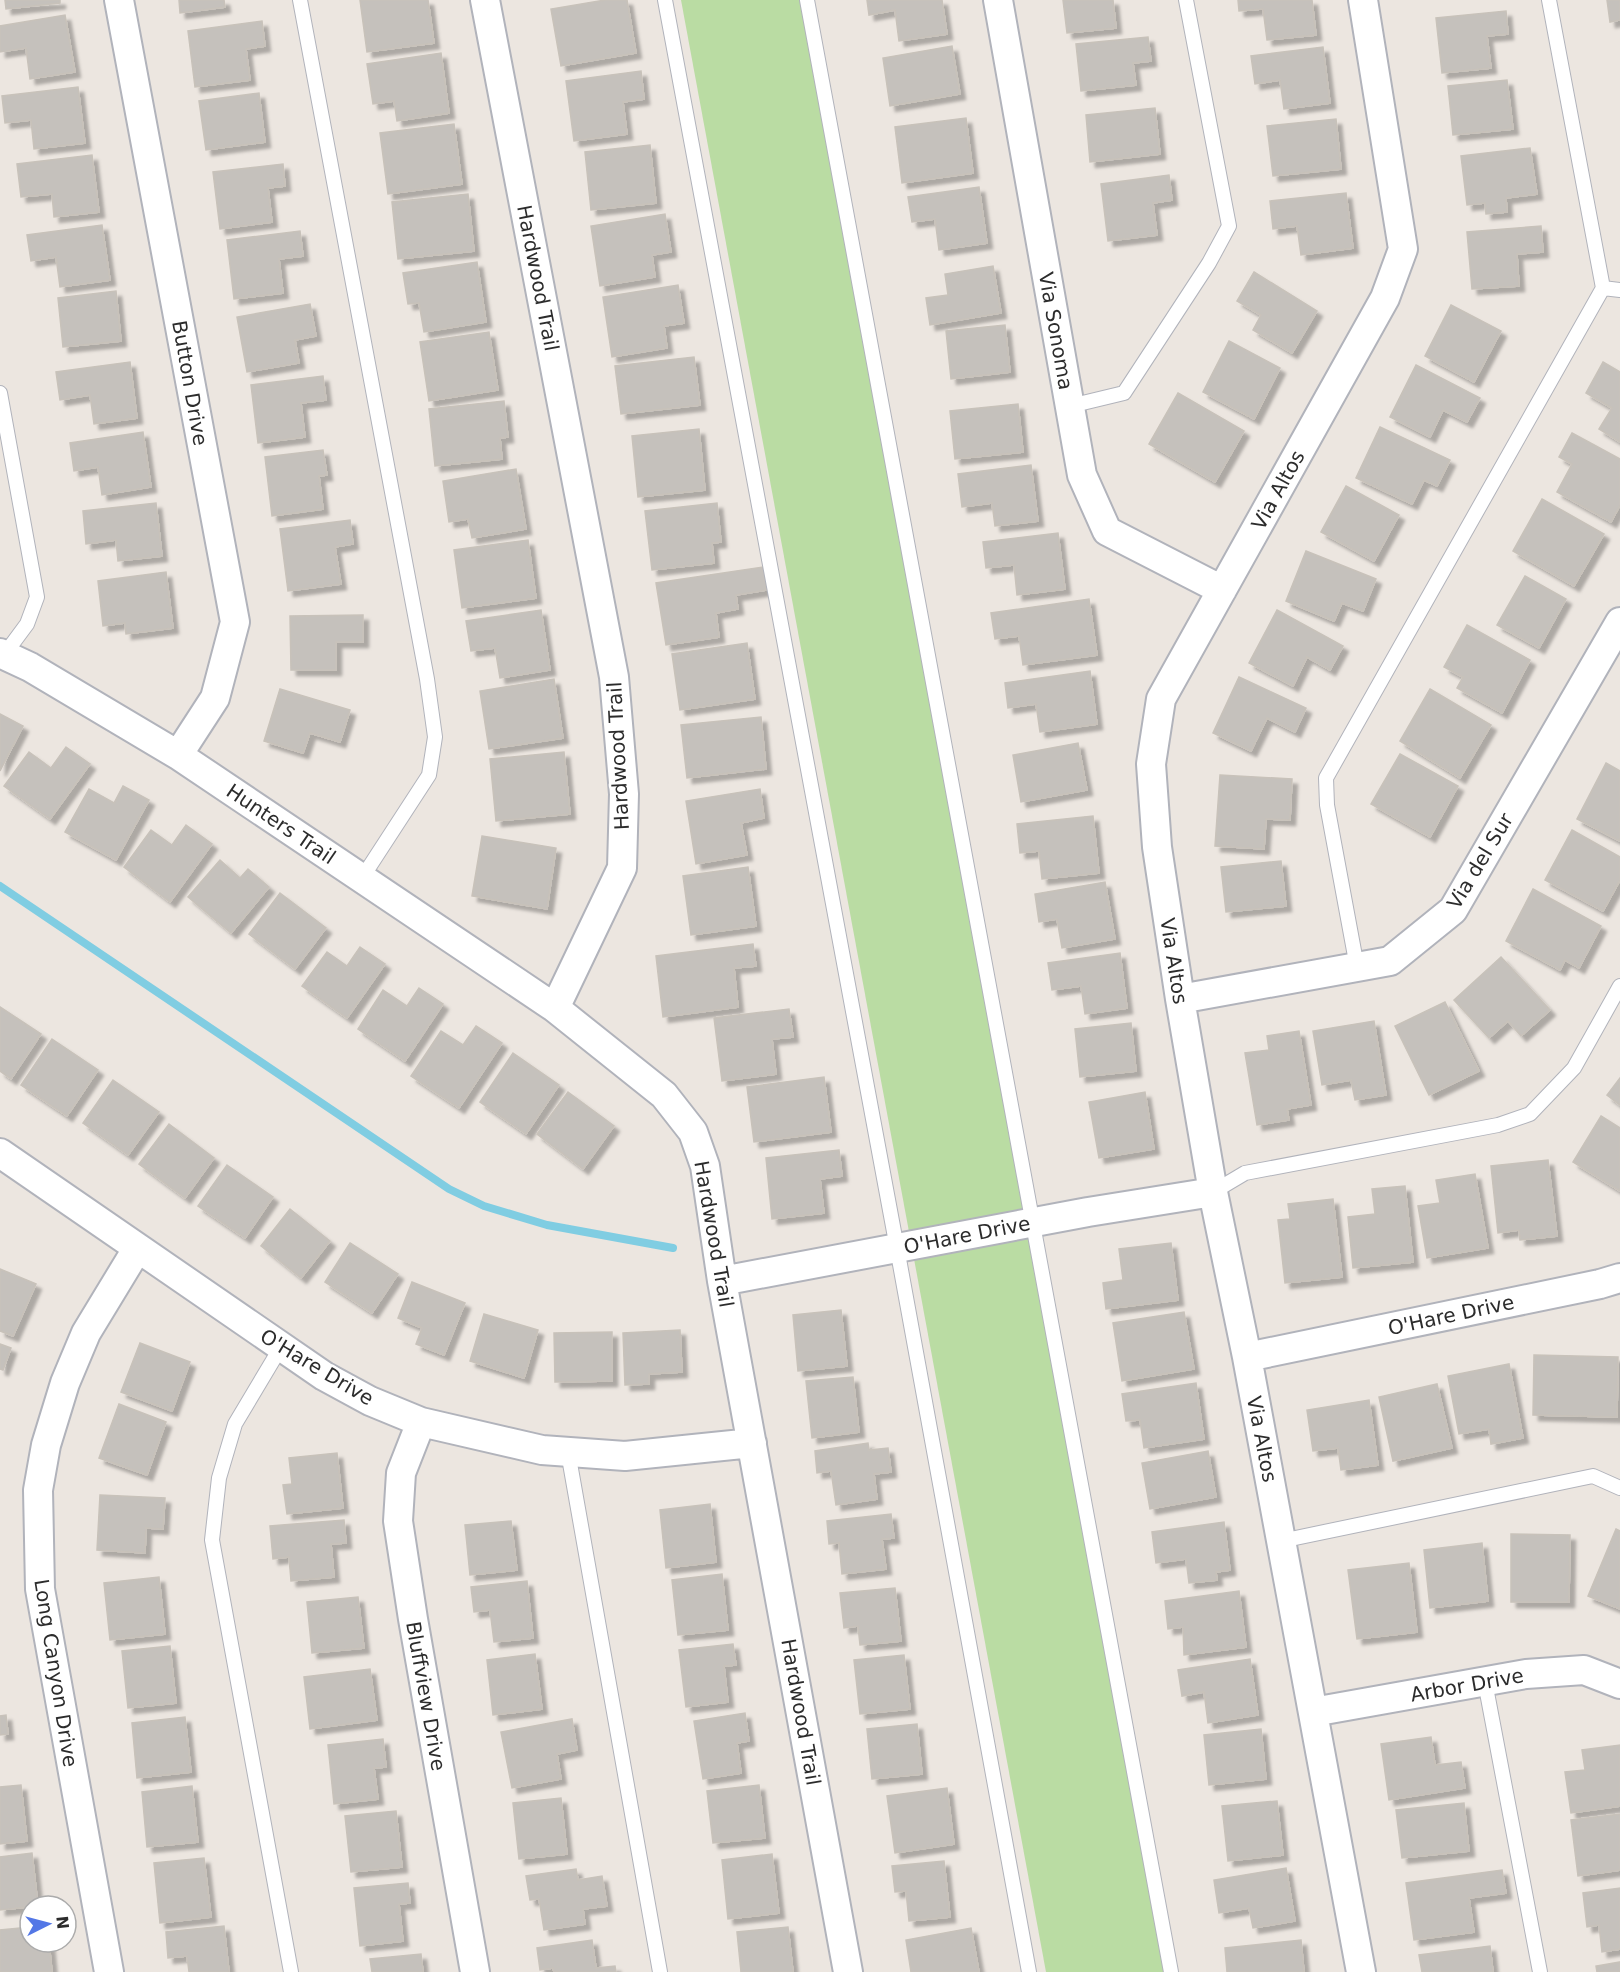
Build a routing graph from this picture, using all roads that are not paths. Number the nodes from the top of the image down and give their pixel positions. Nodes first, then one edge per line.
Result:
1 (119, 0) edge
2 (300, 0) edge
3 (485, 0) edge
4 (665, 0) edge
5 (807, 0) edge
6 (998, 0) edge
7 (1186, 0) edge
8 (1363, 0) edge
9 (1549, 0) edge
10 (1603, 288) junction
11 (1620, 290) edge
12 (0, 393) edge
13 (1070, 406) junction
14 (1222, 590) junction
15 (1620, 622) edge
16 (2, 654) edge
17 (178, 755) junction
18 (362, 878) junction
19 (1358, 967) junction
20 (1620, 986) edge
21 (1180, 999) junction
22 (555, 1008) junction
23 (0, 1153) edge
24 (1212, 1192) junction
25 (1032, 1222) junction
26 (897, 1248) junction
27 (137, 1249) junction
28 (1620, 1278) edge
29 (722, 1281) junction
30 (282, 1347) junction
31 (1247, 1357) junction
32 (421, 1422) junction
33 (753, 1443) junction
34 (568, 1452) junction
35 (1620, 1488) edge
36 (1281, 1540) junction
37 (1485, 1682) junction
38 (1620, 1684) edge
39 (1313, 1712) junction
40 (109, 1972) edge
41 (291, 1972) edge
42 (475, 1972) edge
43 (660, 1972) edge
44 (848, 1972) edge
45 (1029, 1972) edge
46 (1171, 1972) edge
47 (1361, 1972) edge
48 (1540, 1972) edge

1 - 17 street, Button Drive
2 - 18 lane
3 - 22 street, Hardwood Trail
4 - 26 lane
5 - 25 lane
6 - 13 street, Via Sonoma
7 - 13 lane
8 - 14 street, Via Altos
9 - 10 lane
10 - 11 lane
10 - 19 lane
12 - 16 lane
13 - 14 street, Via Sonoma
14 - 21 street, Via Altos
15 - 19 street, Via del Sur
16 - 17 street, Hunters Trail
17 - 18 street, Hunters Trail
18 - 22 street, Hunters Trail
19 - 21 street, Via del Sur
20 - 24 lane
21 - 24 street, Via Altos
22 - 29 street, Hardwood Trail
23 - 27 street, O'Hare Drive
24 - 25 street, O'Hare Drive
24 - 31 street, Via Altos
25 - 26 street, O'Hare Drive
25 - 46 lane
26 - 29 street, O'Hare Drive
26 - 45 lane
27 - 30 street, O'Hare Drive
27 - 40 street, Long Canyon Drive
28 - 31 street, O'Hare Drive
29 - 33 street, Hardwood Trail
30 - 32 street, O'Hare Drive
30 - 41 lane
31 - 36 street, Via Altos
32 - 34 street, O'Hare Drive
32 - 42 street, Bluffview Drive
33 - 34 street, O'Hare Drive
33 - 44 street, Hardwood Trail
34 - 43 lane
35 - 36 lane
36 - 39 street, Via Altos
37 - 38 street, Arbor Drive
37 - 39 street, Arbor Drive
37 - 48 lane
39 - 47 street, Via Altos

